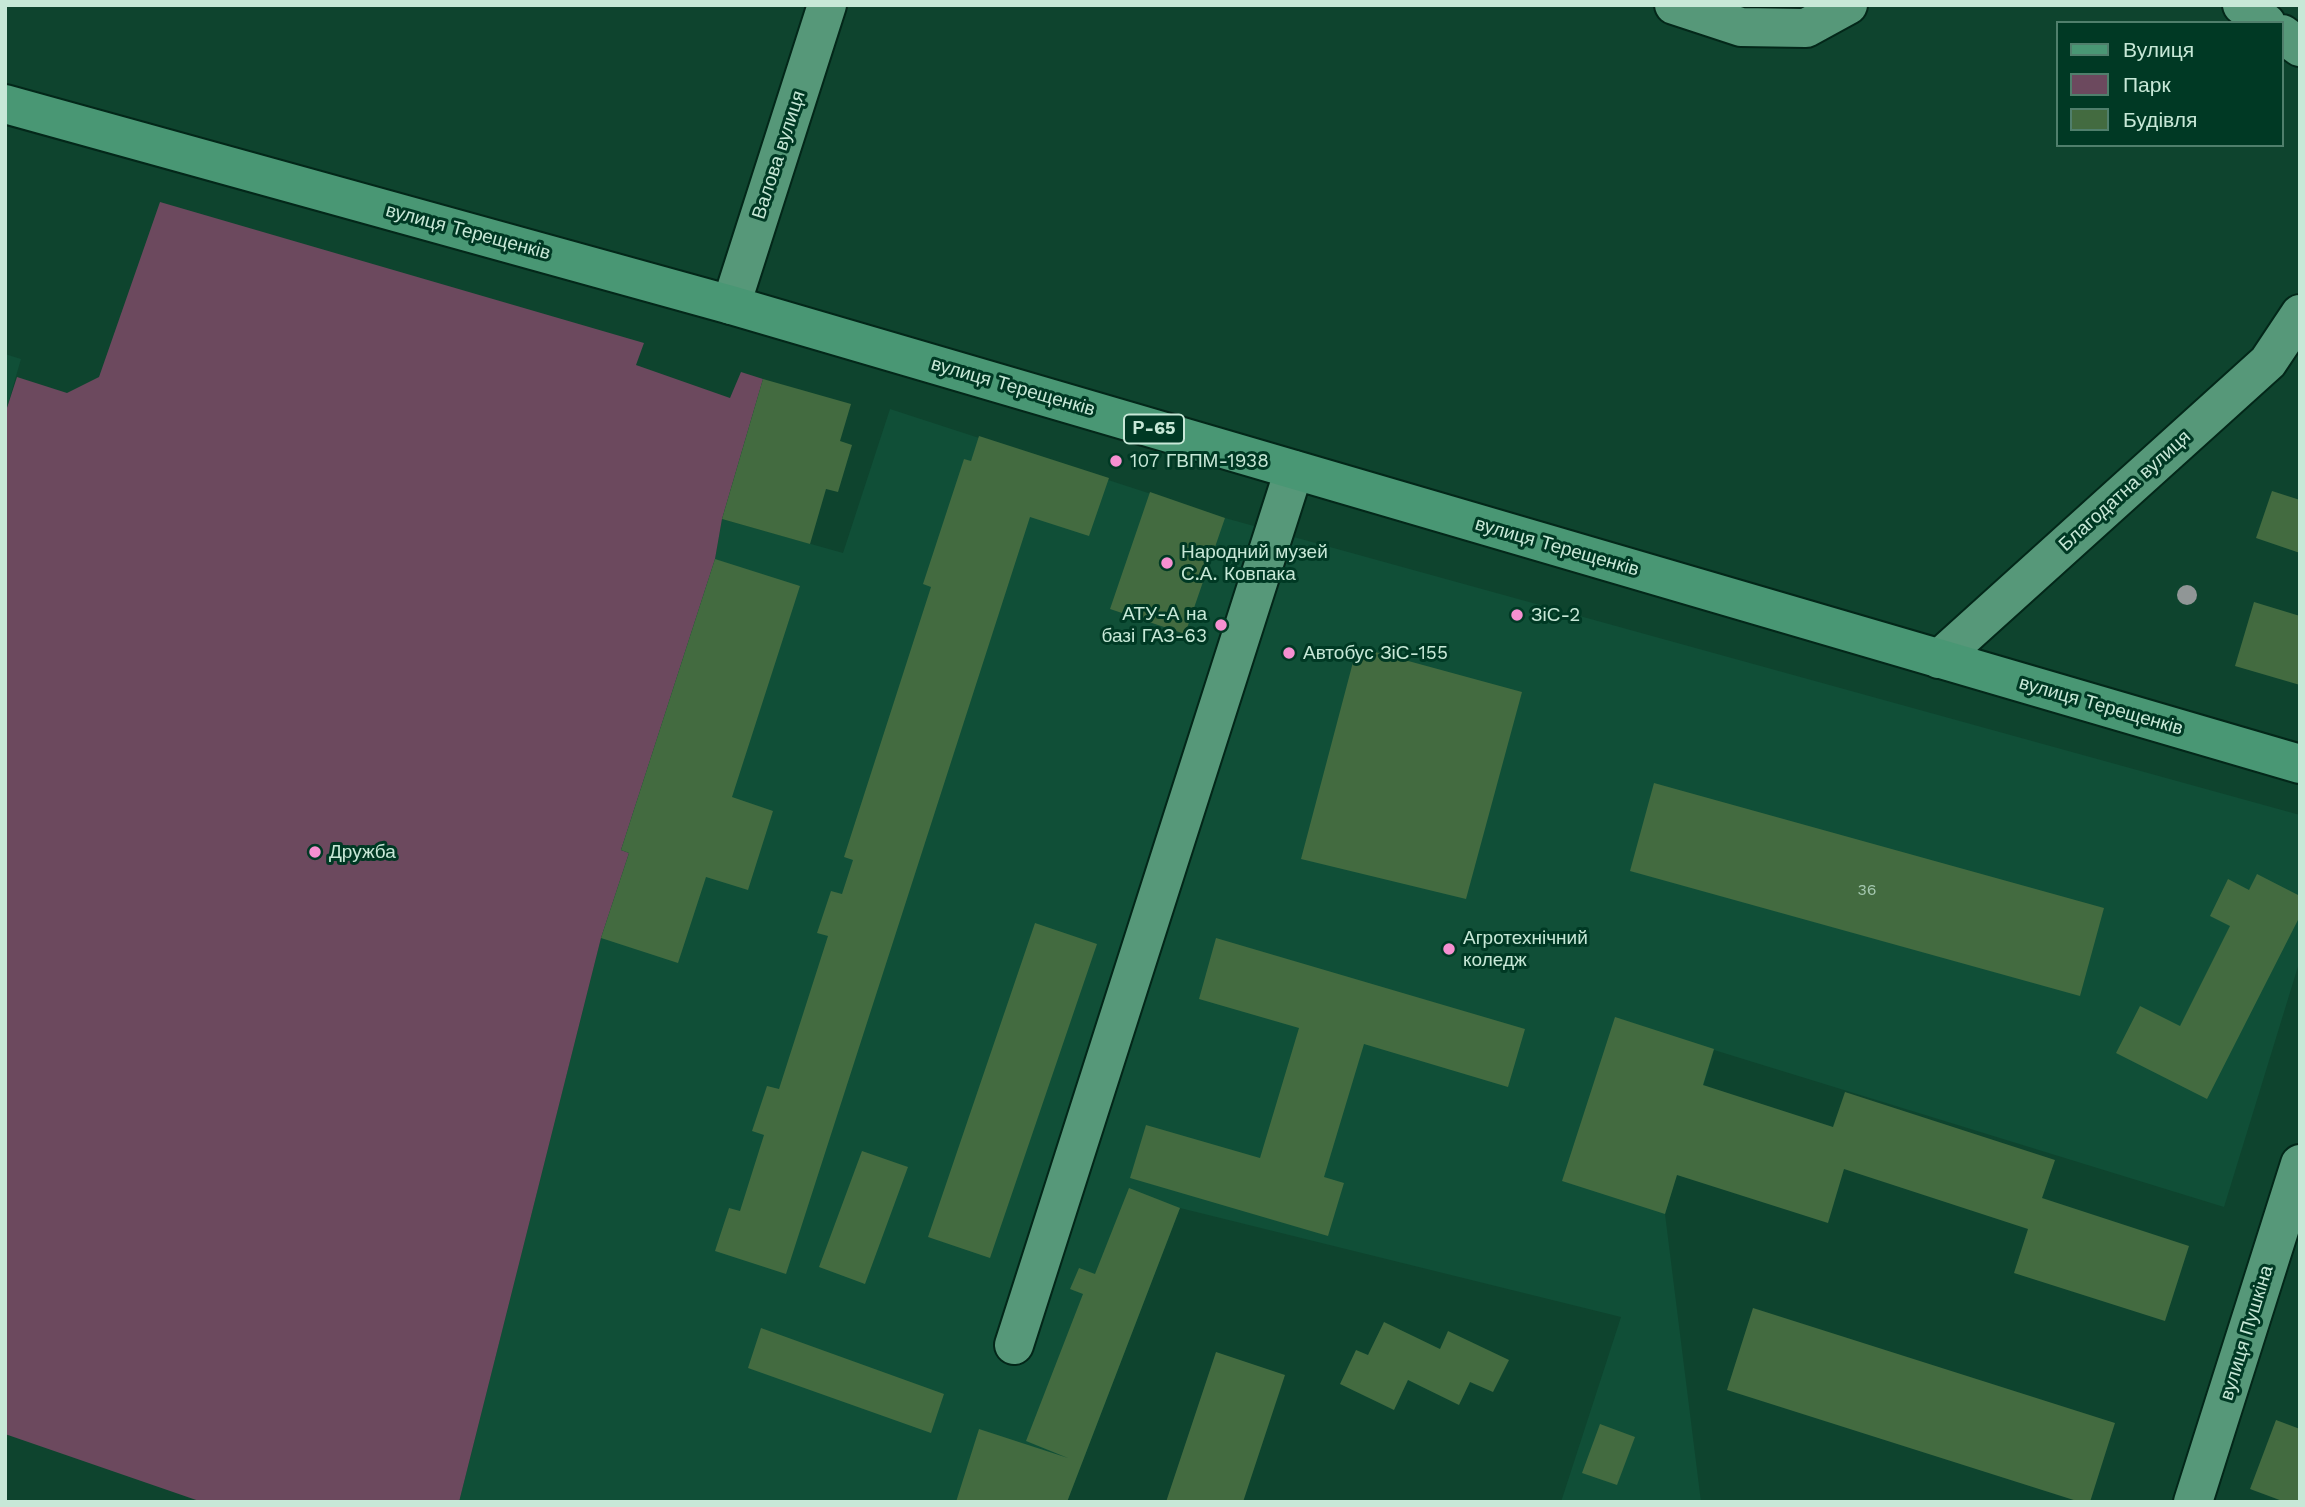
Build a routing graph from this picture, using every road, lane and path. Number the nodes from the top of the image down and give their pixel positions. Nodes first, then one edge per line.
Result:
1 (827, 5) edge
2 (1674, 5) edge
3 (1848, 5) edge
4 (2242, 5) edge
5 (2263, 21) edge
6 (2284, 35) edge
7 (2300, 47) edge
8 (5, 104) edge
9 (731, 305) junction
10 (2300, 314) edge
11 (1294, 470) junction
12 (1939, 659) junction
13 (2300, 764) edge
14 (2300, 1164) edge
15 (1014, 1345) dead end
16 (2193, 1502) edge

1 - 9 street, Валова вулиця
2 - 3 street
4 - 5 street
6 - 7 street
8 - 9 main road, вулиця Терещенків / Р-65
9 - 11 main road, вулиця Терещенків / Р-65
10 - 12 street, Благодатна вулиця
11 - 12 main road, вулиця Терещенків / Р-65
11 - 15 street
12 - 13 main road, вулиця Терещенків / Р-65
14 - 16 street, вулиця Пушкіна

